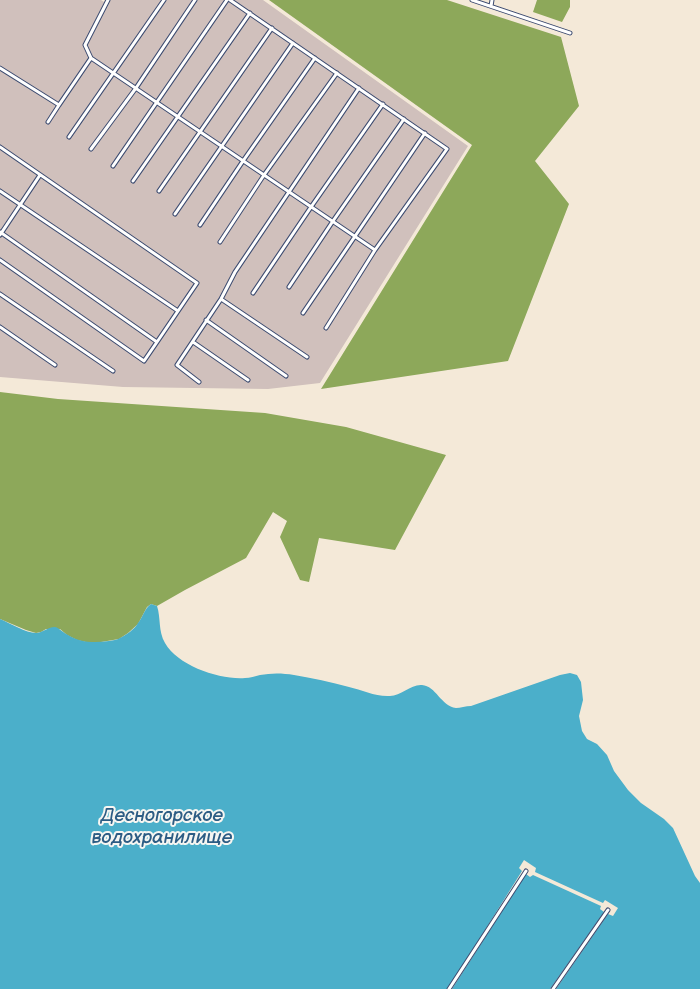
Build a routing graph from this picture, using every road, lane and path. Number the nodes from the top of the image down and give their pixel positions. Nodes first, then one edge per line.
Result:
1 (108, 0) edge
2 (164, 0) edge
3 (196, 0) edge
4 (229, 0) edge
5 (472, 0) edge
6 (492, 0) edge
7 (491, 6) junction
8 (250, 13) junction
9 (272, 28) junction
10 (570, 33) dead end
11 (293, 43) junction
12 (91, 58) junction
13 (315, 58) junction
14 (0, 68) edge
15 (113, 73) junction
16 (337, 73) junction
17 (136, 88) junction
18 (358, 88) junction
19 (157, 102) junction
20 (383, 104) junction
21 (59, 105) junction
22 (178, 117) junction
23 (404, 119) junction
24 (48, 122) dead end
25 (200, 132) junction
26 (425, 134) junction
27 (69, 137) dead end
28 (221, 146) junction
29 (0, 147) edge
30 (91, 149) dead end
31 (243, 161) junction
32 (113, 166) dead end
33 (40, 174) junction
34 (264, 175) junction
35 (133, 181) dead end
36 (0, 191) edge
37 (160, 191) dead end
38 (289, 192) junction
39 (20, 205) junction
40 (311, 207) junction
41 (174, 214) dead end
42 (332, 221) junction
43 (200, 224) dead end
44 (0, 233) edge
45 (355, 236) junction
46 (220, 242) dead end
47 (375, 250) junction
48 (0, 260) edge
49 (289, 287) dead end
50 (253, 293) dead end
51 (0, 294) edge
52 (221, 299) junction
53 (178, 311) junction
54 (303, 312) dead end
55 (206, 320) junction
56 (0, 327) edge
57 (326, 328) dead end
58 (157, 342) junction
59 (192, 342) junction
60 (306, 357) dead end
61 (55, 365) dead end
62 (112, 371) dead end
63 (286, 376) dead end
64 (248, 380) dead end
65 (199, 382) dead end
66 (526, 871) dead end
67 (608, 910) dead end
68 (449, 989) edge
69 (553, 989) edge

1 - 12 lane
2 - 15 lane
3 - 17 lane
4 - 8 lane
4 - 19 lane
5 - 7 lane
6 - 7 lane
7 - 10 lane
8 - 9 lane
8 - 22 lane
9 - 11 lane
9 - 25 lane
11 - 13 lane
11 - 28 lane
12 - 15 lane
12 - 21 lane
13 - 16 lane
13 - 31 lane
14 - 21 lane
15 - 17 lane
15 - 27 lane
16 - 18 lane
16 - 34 lane
17 - 19 lane
17 - 30 lane
18 - 20 lane
18 - 38 lane
19 - 22 lane
19 - 32 lane
20 - 23 lane
20 - 40 lane
21 - 24 lane
22 - 25 lane
22 - 35 lane
23 - 26 lane
23 - 42 lane
25 - 28 lane
25 - 37 lane
26 - 45 lane
26 - 47 lane
28 - 31 lane
28 - 41 lane
29 - 33 lane
31 - 34 lane
31 - 43 lane
33 - 39 lane
33 - 53 lane
34 - 38 lane
34 - 46 lane
36 - 39 lane
38 - 40 lane
38 - 52 lane
39 - 44 lane
39 - 53 lane
40 - 42 lane
40 - 50 lane
42 - 45 lane
42 - 49 lane
44 - 58 lane
45 - 47 lane
45 - 54 lane
47 - 57 lane
48 - 58 lane
51 - 62 lane
52 - 55 lane
52 - 60 lane
53 - 58 lane
55 - 59 lane
55 - 63 lane
56 - 61 lane
59 - 64 lane
59 - 65 lane
66 - 68 lane
67 - 69 lane

